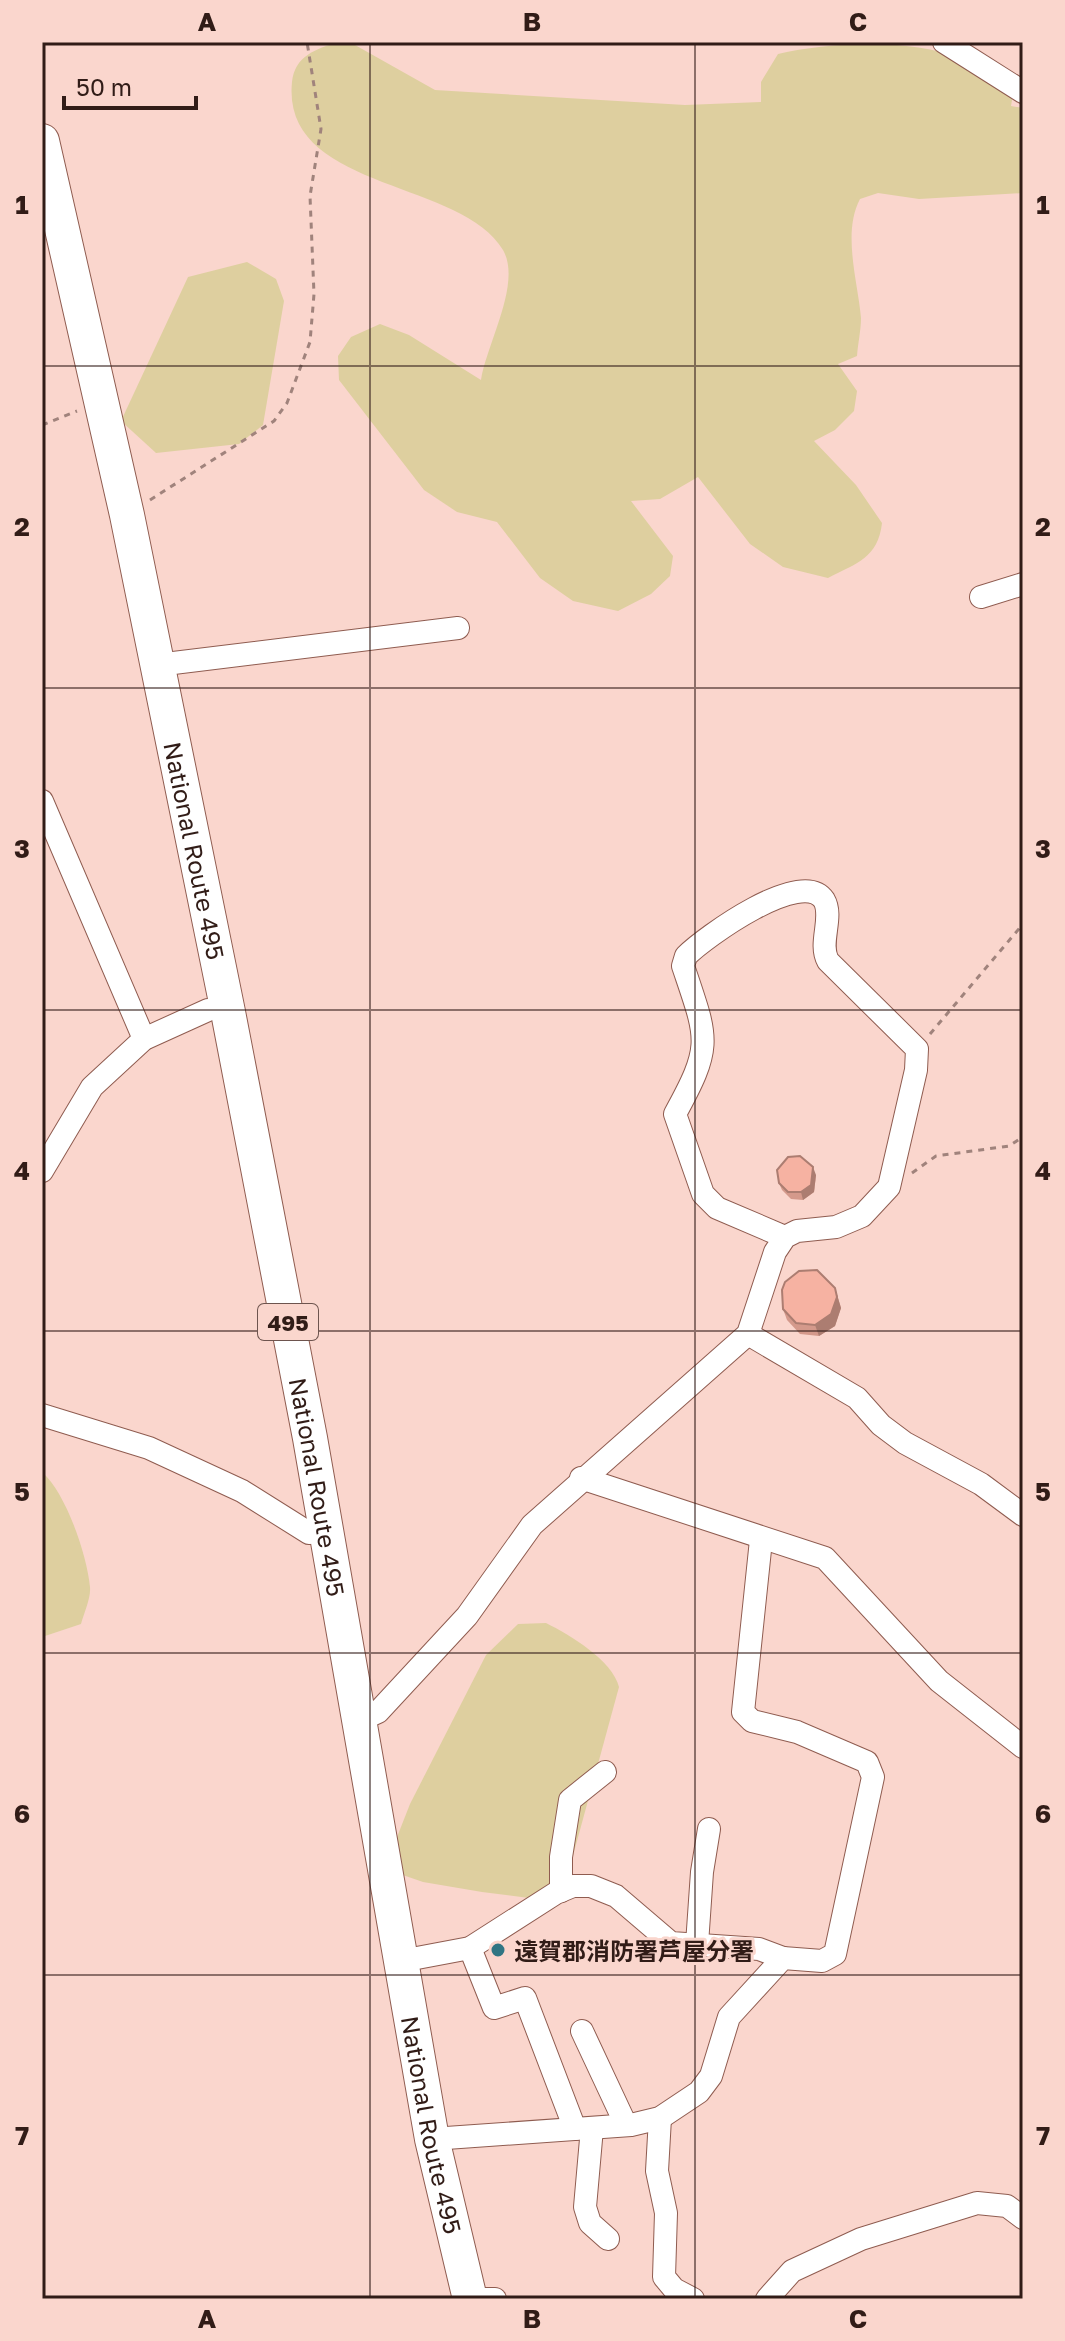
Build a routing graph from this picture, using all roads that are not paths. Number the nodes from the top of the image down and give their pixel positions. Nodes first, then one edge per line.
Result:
1 (944, 42) edge
2 (1023, 92) edge
3 (42, 141) edge
4 (86, 348) junction
5 (1023, 584) edge
6 (981, 597) dead end
7 (458, 628) dead end
8 (157, 665) junction
9 (42, 801) edge
10 (208, 1010) junction
11 (144, 1039) junction
12 (42, 1171) edge
13 (785, 1237) junction
14 (748, 1334) junction
15 (42, 1415) edge
16 (581, 1478) junction
17 (1023, 1515) edge
18 (309, 1533) junction
19 (761, 1540) junction
20 (358, 1721) junction
21 (1023, 1747) edge
22 (605, 1772) dead end
23 (709, 1829) dead end
24 (561, 1891) junction
25 (697, 1944) junction
26 (470, 1948) junction
27 (783, 1958) junction
28 (401, 1961) junction
29 (582, 2031) dead end
30 (660, 2118) junction
31 (626, 2125) junction
32 (583, 2128) junction
33 (432, 2139) junction
34 (1023, 2218) edge
35 (608, 2239) dead end
36 (451, 2299) edge
37 (470, 2299) edge
38 (477, 2299) edge
39 (495, 2299) edge
40 (693, 2299) edge
41 (767, 2299) edge

1 - 2 street
3 - 4 highway, National Route 495 / 495
4 - 8 highway, National Route 495 / 495
4 - 10 highway, National Route 495 / 495
5 - 6 street
7 - 8 street
8 - 20 highway, National Route 495 / 495
9 - 11 street
10 - 11 street
10 - 18 highway, National Route 495 / 495
11 - 12 street
13 - 13 street
13 - 14 street
14 - 16 street
14 - 17 street
15 - 18 street
16 - 19 street
16 - 20 street
18 - 36 highway, National Route 495 / 495
19 - 21 street
19 - 27 street
20 - 28 highway, National Route 495 / 495
22 - 24 street
23 - 25 street
24 - 25 street
24 - 26 street
25 - 27 street
26 - 28 street
26 - 32 street
27 - 30 street
28 - 33 highway, National Route 495 / 495
29 - 31 street
30 - 31 street
30 - 40 street
31 - 32 street
32 - 33 street
32 - 35 street
33 - 37 highway, National Route 495 / 495
34 - 41 street
38 - 39 street

